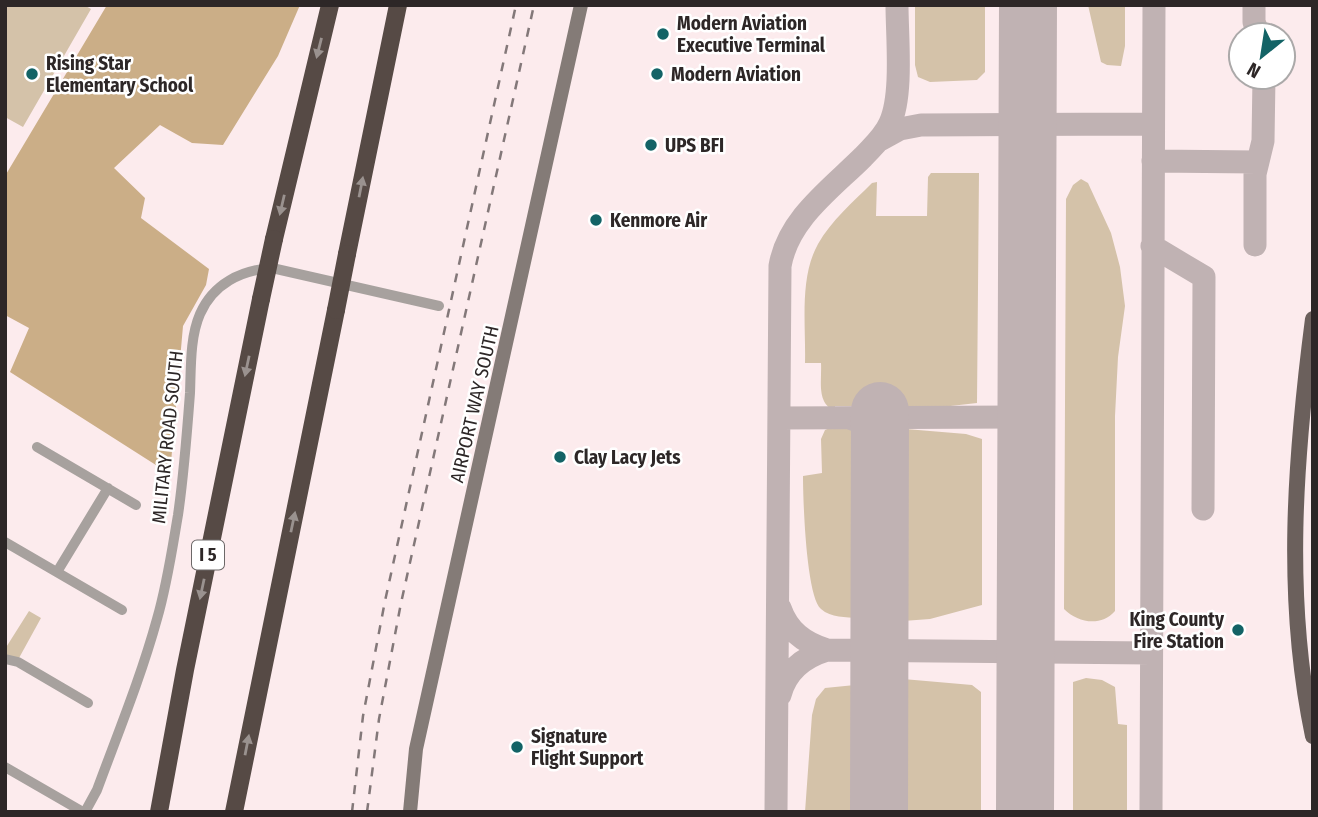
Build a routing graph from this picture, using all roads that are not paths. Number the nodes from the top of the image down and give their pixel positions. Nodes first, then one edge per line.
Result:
1 (330, 5) edge
2 (398, 5) edge
3 (581, 5) edge
4 (439, 306) dead end
5 (1313, 319) edge
6 (37, 447) dead end
7 (108, 488) junction
8 (136, 505) dead end
9 (5, 542) edge
10 (57, 572) junction
11 (122, 610) dead end
12 (5, 659) edge
13 (88, 703) dead end
14 (1313, 736) edge
15 (5, 766) edge
16 (84, 812) edge
17 (159, 812) edge
18 (234, 812) edge
19 (410, 812) edge

1 -> 17 highway, I 5, bridge
18 -> 2 highway, bridge
3 - 19 main road, AIRPORT WAY SOUTH
4 - 16 street, MILITARY ROAD SOUTH
5 - 14 main road
6 - 7 street
7 - 8 street
7 - 10 street
9 - 10 street
10 - 11 street
12 - 13 street
15 - 16 street

